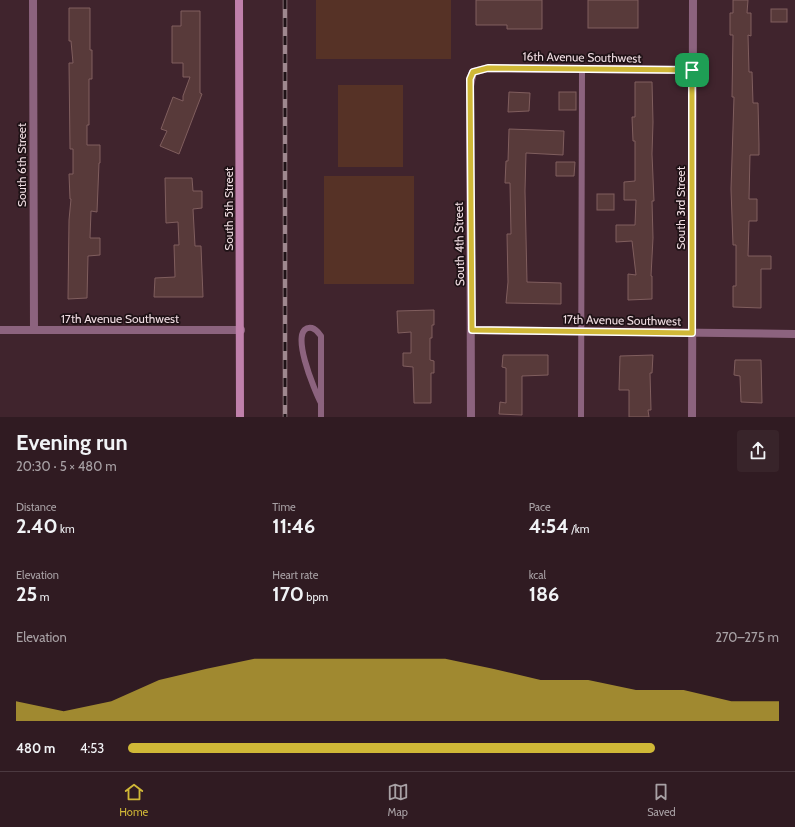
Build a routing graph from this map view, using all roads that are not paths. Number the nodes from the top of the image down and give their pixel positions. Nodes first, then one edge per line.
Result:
1 (33, 0) edge
2 (239, 0) edge
3 (693, 0) edge
4 (582, 70) junction
5 (692, 70) junction
6 (473, 72) joint
7 (0, 330) edge
8 (34, 330) junction
9 (241, 330) junction
10 (472, 330) junction
11 (581, 331) junction
12 (692, 333) junction
13 (795, 334) edge
14 (321, 403) junction
15 (240, 417) edge
16 (321, 417) edge
17 (471, 417) edge
18 (581, 417) edge
19 (692, 417) edge

1 - 8 street, South 6th Street
2 - 9 main road, South 5th Street
3 - 5 street, South 3rd Street
4 - 5 street, 16th Avenue Southwest
4 - 6 street, 16th Avenue Southwest
4 - 11 lane
5 - 12 street, South 3rd Street
6 - 10 street, South 4th Street
7 - 8 street, 17th Avenue Southwest
8 - 9 street, 17th Avenue Southwest
9 - 15 main road, South 5th Street
10 - 11 street, 17th Avenue Southwest
10 - 17 street, South 4th Street
11 - 12 street, 17th Avenue Southwest
11 - 18 lane
12 - 13 street, 17th Avenue Southwest
12 - 19 street, South 3rd Street
14 - 14 lane
14 - 16 lane

